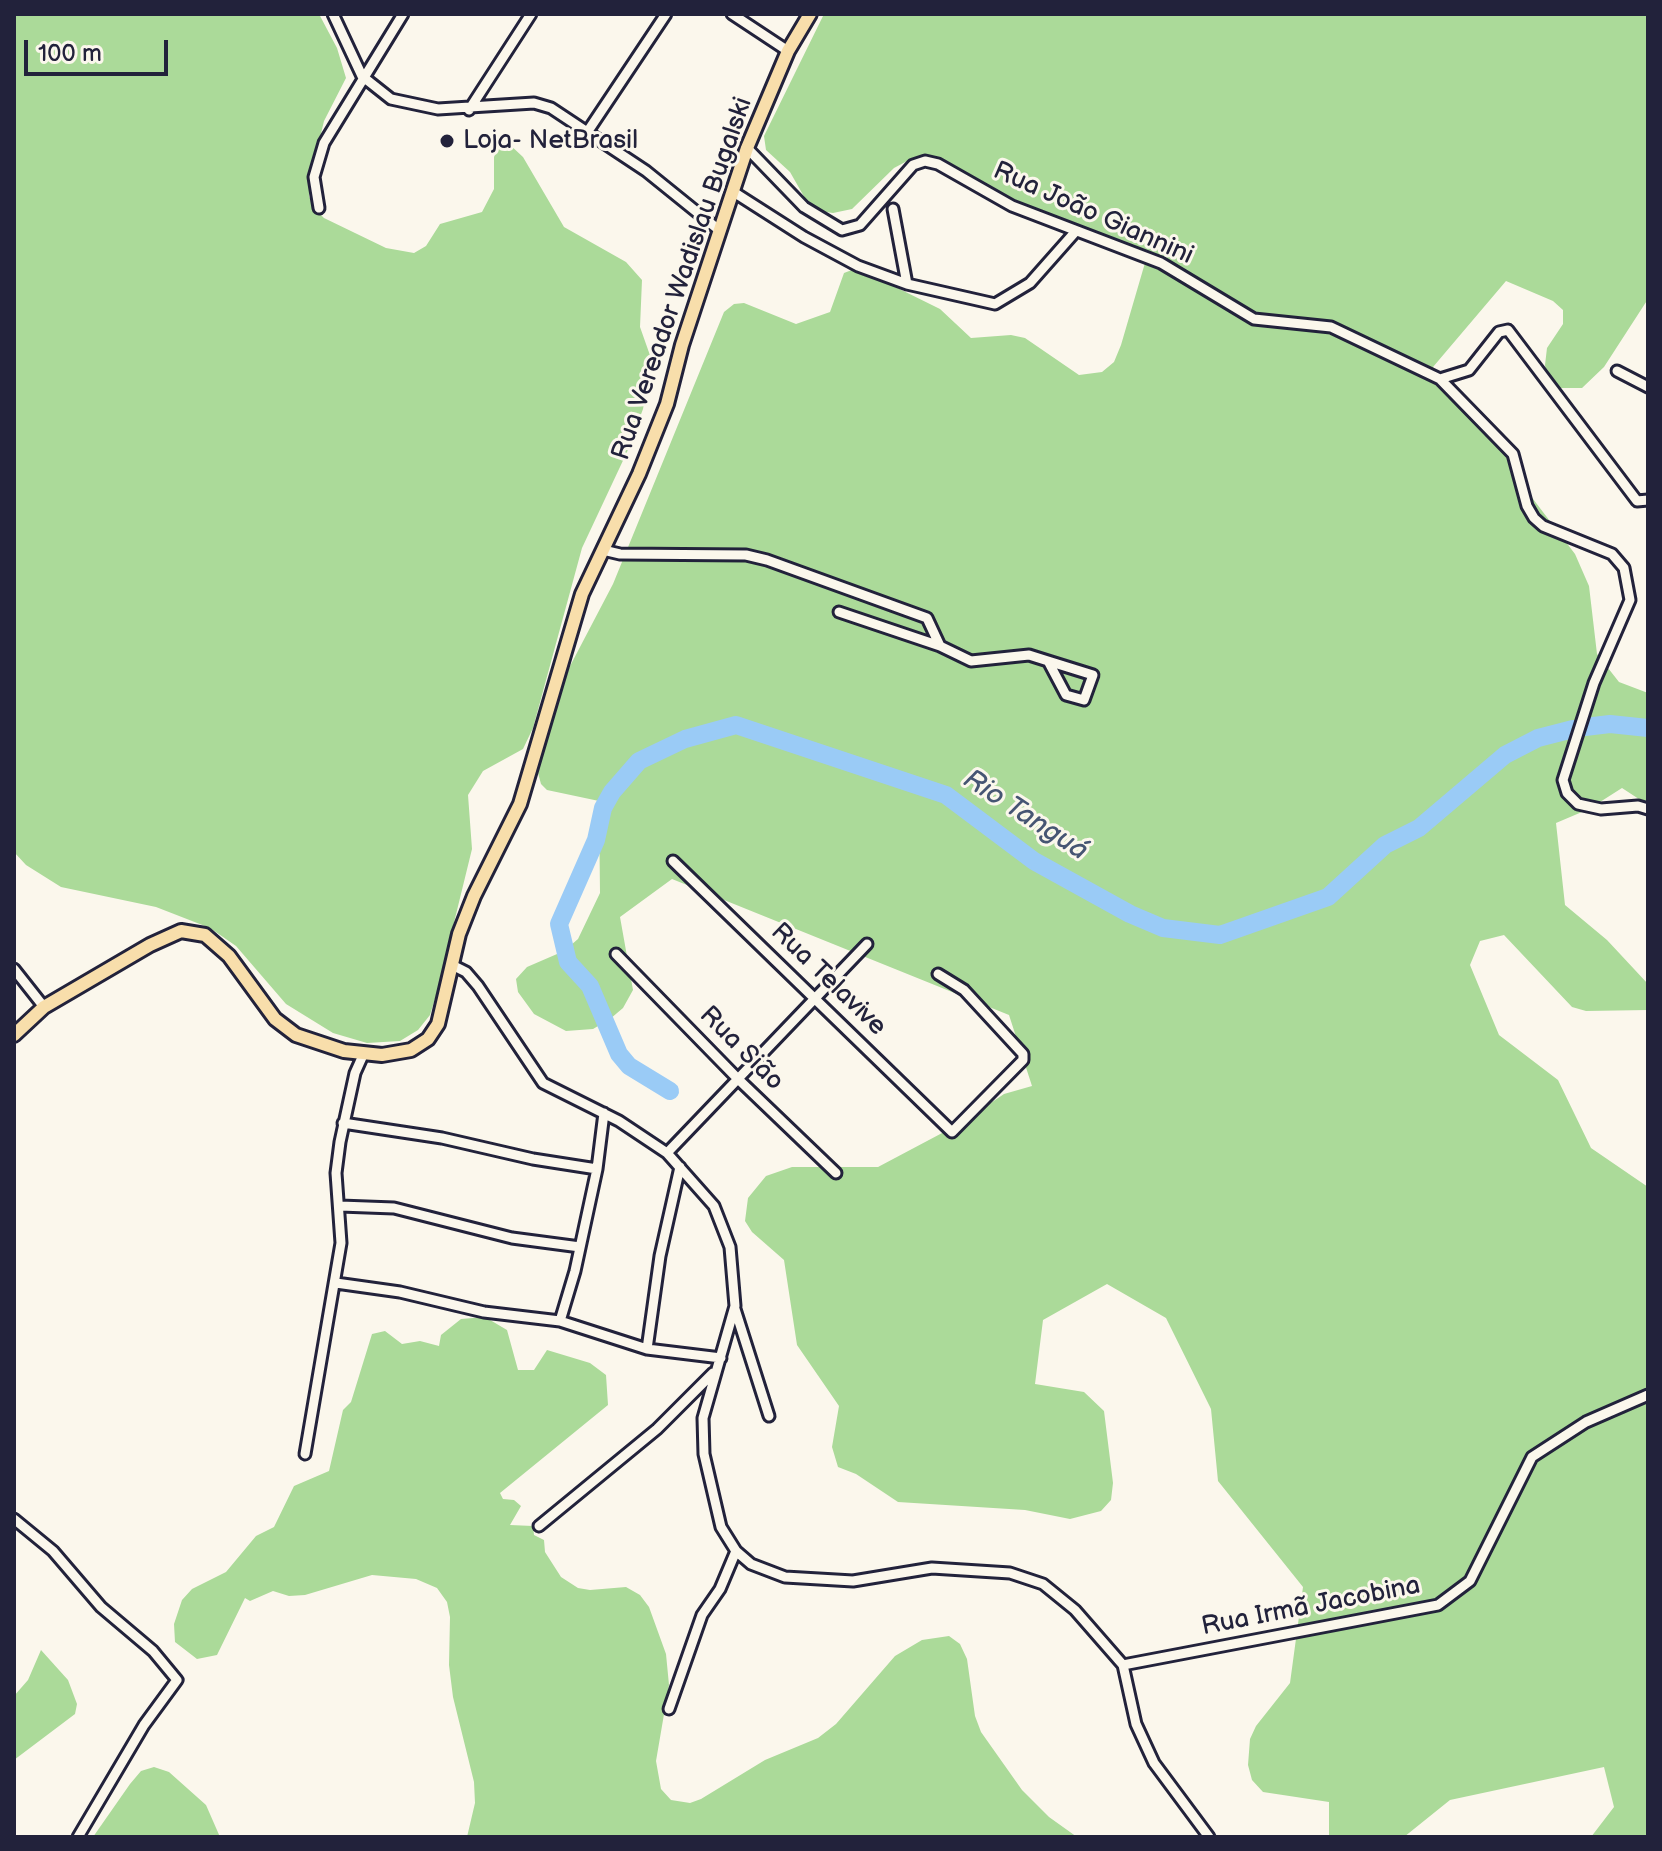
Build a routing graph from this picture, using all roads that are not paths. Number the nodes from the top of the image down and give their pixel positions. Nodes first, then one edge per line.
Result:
1 (333, 14) edge
2 (403, 14) edge
3 (531, 14) edge
4 (666, 14) edge
5 (732, 14) edge
6 (810, 14) edge
7 (788, 51) junction
8 (362, 76) junction
9 (469, 110) junction
10 (588, 131) junction
11 (747, 148) junction
12 (732, 191) junction
13 (319, 208) dead end
14 (893, 209) dead end
15 (719, 230) junction
16 (1076, 231) junction
17 (907, 284) junction
18 (1617, 371) dead end
19 (1440, 379) junction
20 (1648, 387) edge
21 (1648, 500) edge
22 (603, 550) junction
23 (839, 612) dead end
24 (940, 646) junction
25 (1048, 661) junction
26 (1648, 809) edge
27 (673, 861) dead end
28 (867, 944) dead end
29 (616, 954) dead end
30 (452, 965) junction
31 (14, 969) edge
32 (938, 974) dead end
33 (816, 999) junction
34 (44, 1007) junction
35 (14, 1035) edge
36 (364, 1053) junction
37 (738, 1079) junction
38 (604, 1113) junction
39 (343, 1123) junction
40 (667, 1153) junction
41 (680, 1167) junction
42 (597, 1169) junction
43 (836, 1173) dead end
44 (340, 1206) junction
45 (580, 1247) junction
46 (336, 1283) junction
47 (735, 1306) junction
48 (560, 1321) junction
49 (647, 1349) junction
50 (721, 1358) junction
51 (714, 1373) junction
52 (1648, 1395) edge
53 (769, 1416) dead end
54 (305, 1454) dead end
55 (14, 1519) edge
56 (539, 1526) dead end
57 (736, 1551) junction
58 (1123, 1665) junction
59 (669, 1709) dead end
60 (78, 1837) edge
61 (1209, 1837) edge

1 - 8 street
2 - 8 street
3 - 9 street
4 - 10 street
5 - 7 street
6 - 7 main road, Rua Vereador Wadislau Bugalski
7 - 11 main road, Rua Vereador Wadislau Bugalski
8 - 9 street
8 - 13 street
9 - 10 street
10 - 15 street
11 - 12 main road, Rua Vereador Wadislau Bugalski
11 - 16 street, Rua João Giannini
12 - 15 main road, Rua Vereador Wadislau Bugalski
12 - 17 street
14 - 17 street
15 - 22 main road, Rua Vereador Wadislau Bugalski
16 - 17 street
16 - 19 street, Rua João Giannini
18 - 20 street
19 - 21 street
19 - 26 street
22 - 24 street
22 - 30 main road, Rua Vereador Wadislau Bugalski
23 - 24 street
24 - 25 street
25 - 25 street
27 - 33 street, Rua Telavive
28 - 33 street
29 - 37 street, Rua Sião
30 - 36 main road, Rua Vereador Wadislau Bugalski
30 - 38 street
31 - 34 street
32 - 33 street, Rua Telavive
33 - 37 street
34 - 35 main road, Rua Vereador Wadislau Bugalski
34 - 36 main road, Rua Vereador Wadislau Bugalski
36 - 39 street
37 - 40 street
37 - 43 street, Rua Sião
38 - 40 street
38 - 42 street
39 - 42 street
39 - 44 street
40 - 41 street
41 - 47 street
41 - 49 street
42 - 45 street
44 - 45 street
44 - 46 street
45 - 48 street
46 - 48 street
46 - 54 street
47 - 50 street
47 - 53 street
48 - 49 street
49 - 50 street
50 - 51 street
51 - 56 street
51 - 57 street
52 - 58 street, Rua Irmã Jacobina
55 - 60 street
57 - 58 street
57 - 59 street
58 - 61 street

